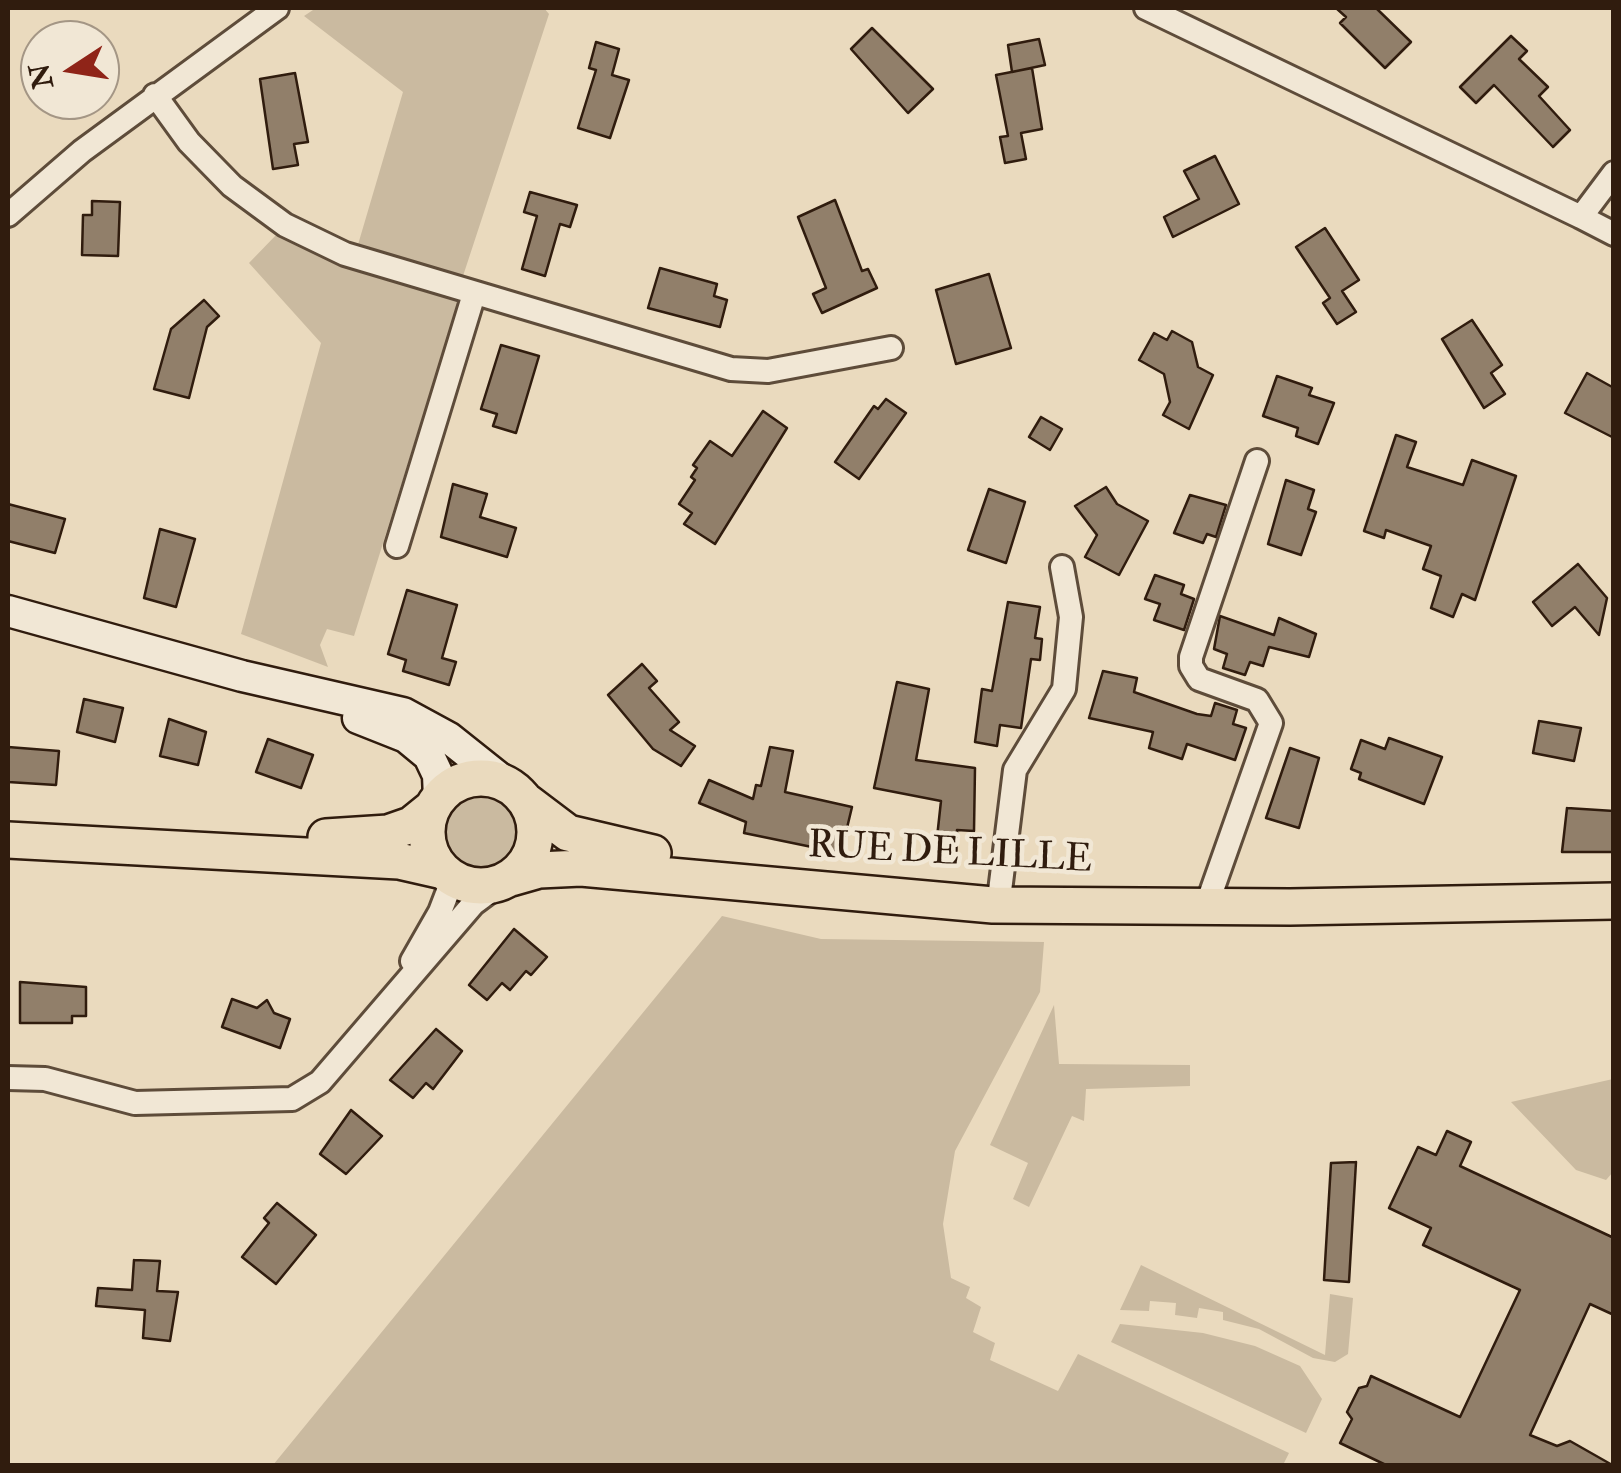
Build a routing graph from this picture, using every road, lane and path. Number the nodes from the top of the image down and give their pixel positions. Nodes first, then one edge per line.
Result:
1 (277, 8) edge
2 (1146, 8) edge
3 (155, 95) junction
4 (1614, 173) edge
5 (8, 215) edge
6 (1580, 217) junction
7 (1614, 234) edge
8 (474, 294) junction
9 (891, 348) dead end
10 (1257, 461) dead end
11 (398, 546) dead end
12 (1062, 567) dead end
13 (8, 611) edge
14 (242, 676) junction
15 (517, 794) junction
16 (436, 803) junction
17 (8, 831) edge
18 (8, 840) edge
19 (448, 875) junction
20 (506, 880) junction
21 (1614, 886) edge
22 (1000, 891) junction
23 (1211, 894) junction
24 (1614, 901) edge
25 (378, 1014) junction
26 (8, 1078) edge

1 - 3 street
2 - 6 street
3 - 5 street
3 - 8 street
4 - 6 street
6 - 7 street
8 - 9 street
8 - 11 street
10 - 23 street
12 - 22 street
13 - 14 main road
14 - 15 main road
14 - 16 main road
15 - 16 main road
15 - 20 main road
15 - 22 main road
16 - 17 main road
16 - 19 main road
18 - 19 main road
19 - 20 main road
19 - 25 street
20 - 24 main road, RUE DE LILLE
20 - 25 street
21 - 23 main road
22 - 23 main road
25 - 26 street

